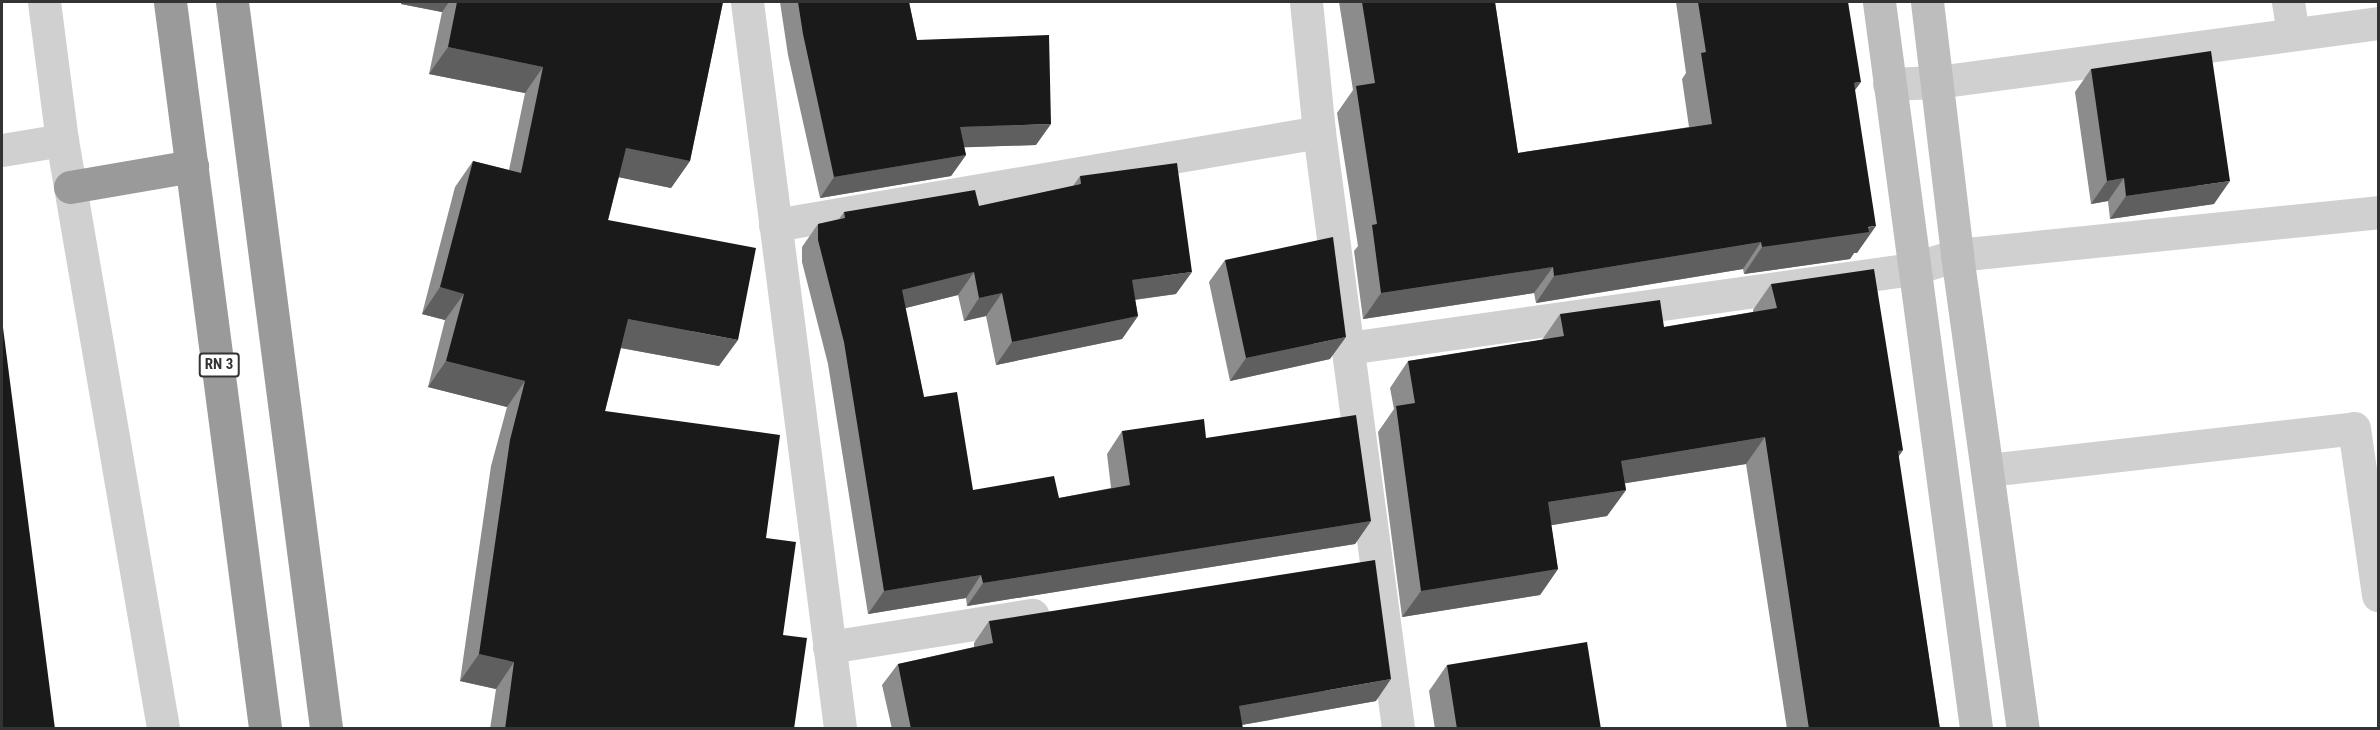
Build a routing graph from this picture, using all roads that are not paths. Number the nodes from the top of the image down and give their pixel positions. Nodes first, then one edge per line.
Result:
1 (44, 2) edge
2 (170, 2) edge
3 (232, 2) edge
4 (747, 2) edge
5 (1306, 2) edge
6 (1879, 2) edge
7 (1927, 2) edge
8 (2288, 2) edge
9 (2379, 23) edge
10 (2293, 34) junction
11 (1937, 82) junction
12 (1889, 84) junction
13 (1319, 132) junction
14 (62, 140) junction
15 (2, 150) edge
16 (192, 166) junction
17 (70, 187) junction
18 (2379, 212) edge
19 (775, 225) junction
20 (1957, 255) junction
21 (1912, 269) junction
22 (1348, 348) junction
23 (2366, 427) edge
24 (1988, 470) junction
25 (1374, 560) junction
26 (1340, 566) edge
27 (2379, 595) edge
28 (1061, 610) edge
29 (829, 647) junction
30 (162, 729) edge
31 (265, 729) edge
32 (326, 729) edge
33 (840, 729) edge
34 (1398, 729) edge
35 (1976, 729) edge
36 (2023, 729) edge

1 - 14 street
2 - 16 highway, RN 3
3 - 32 highway
4 - 19 street
5 - 13 street
6 - 12 street
7 - 11 street
8 - 10 street
9 - 10 street
10 - 11 street
11 - 12 street
11 - 20 street
12 - 21 street
13 - 19 street
13 - 22 street
14 - 15 street
14 - 17 street
16 - 17 highway
16 - 31 highway, RN 3
17 - 30 street
18 - 20 street
19 - 29 street
20 - 21 street
20 - 24 street
21 - 22 street
21 - 35 street
22 - 25 street
23 - 24 street
23 - 27 street
24 - 36 street
25 - 26 street
25 - 34 street
28 - 29 street
29 - 33 street

